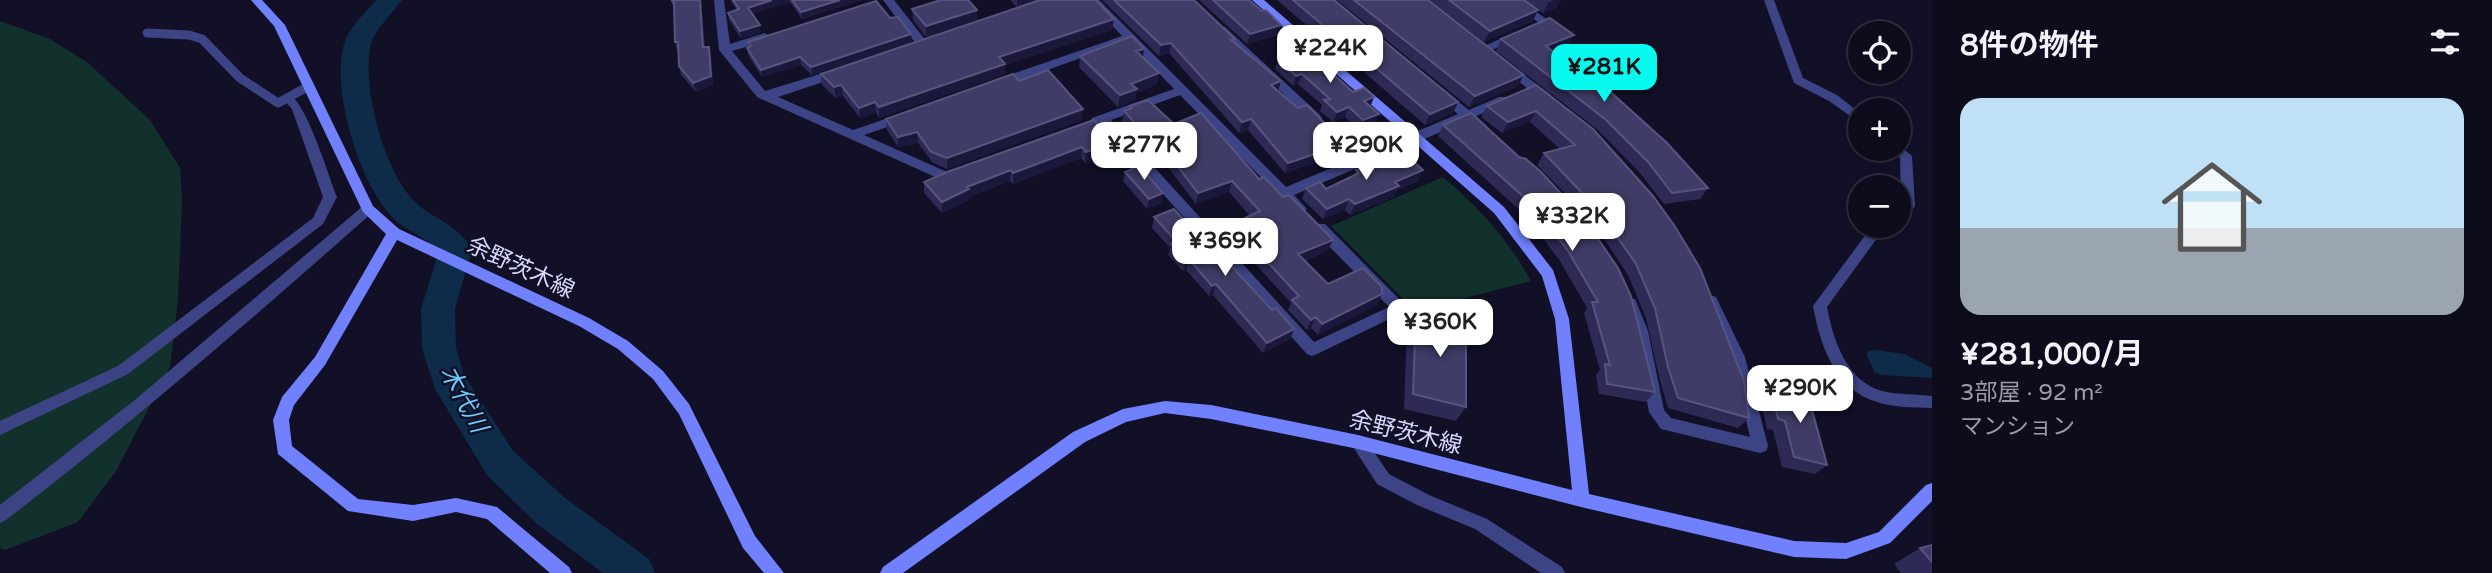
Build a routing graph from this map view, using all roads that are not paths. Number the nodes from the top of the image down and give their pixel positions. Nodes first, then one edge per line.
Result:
1 (256, 0) edge
2 (719, 0) edge
3 (886, 0) edge
4 (1093, 0) edge
5 (1257, 0) edge
6 (1513, 0) edge
7 (1769, 0) edge
8 (870, 4) edge
9 (1209, 19) edge
10 (1533, 28) edge
11 (147, 33) dead end
12 (778, 33) edge
13 (1521, 34) edge
14 (1129, 37) junction
15 (1474, 41) edge
16 (911, 49) edge
17 (725, 50) junction
18 (1484, 50) junction
19 (846, 70) edge
20 (309, 86) junction
21 (985, 88) edge
22 (1182, 90) junction
23 (1437, 90) edge
24 (1523, 91) junction
25 (768, 96) junction
26 (288, 98) junction
27 (1553, 103) edge
28 (1848, 110) edge
29 (920, 111) edge
30 (1467, 115) junction
31 (854, 134) junction
32 (1416, 137) junction
33 (1497, 140) edge
34 (1362, 160) junction
35 (973, 167) edge
36 (1285, 193) junction
37 (368, 209) junction
38 (394, 233) junction
39 (1870, 238) edge
40 (1705, 287) edge
41 (1624, 291) edge
42 (1932, 402) edge
43 (0, 428) edge
44 (1358, 442) junction
45 (1932, 490) edge
46 (1581, 500) junction
47 (0, 515) edge
48 (563, 573) edge
49 (775, 573) edge
50 (889, 573) edge
51 (1556, 573) edge

1 - 20 main road, 余野茨木線
2 - 17 street
3 - 8 street
3 - 16 street
4 - 14 street
5 - 32 main road
6 - 10 street
7 - 28 street
9 - 34 street
11 - 26 lane
12 - 17 street
13 - 18 street
14 - 21 street
14 - 22 street
15 - 18 street
17 - 25 street
18 - 24 street
19 - 25 street
20 - 26 lane
20 - 37 main road, 余野茨木線
22 - 36 street
22 - 36 street
23 - 30 street
24 - 27 street
24 - 30 street
25 - 31 street
26 - 43 street
29 - 31 street
30 - 32 street
30 - 33 street
31 - 35 street
32 - 34 street
32 - 46 main road
34 - 36 street
37 - 38 main road, 余野茨木線
37 - 47 street
38 - 48 main road
38 - 49 main road, 余野茨木線
39 - 42 street
40 - 41 street
44 - 46 main road, 余野茨木線
44 - 50 main road, 余野茨木線
44 - 51 street
45 - 46 main road, 余野茨木線

